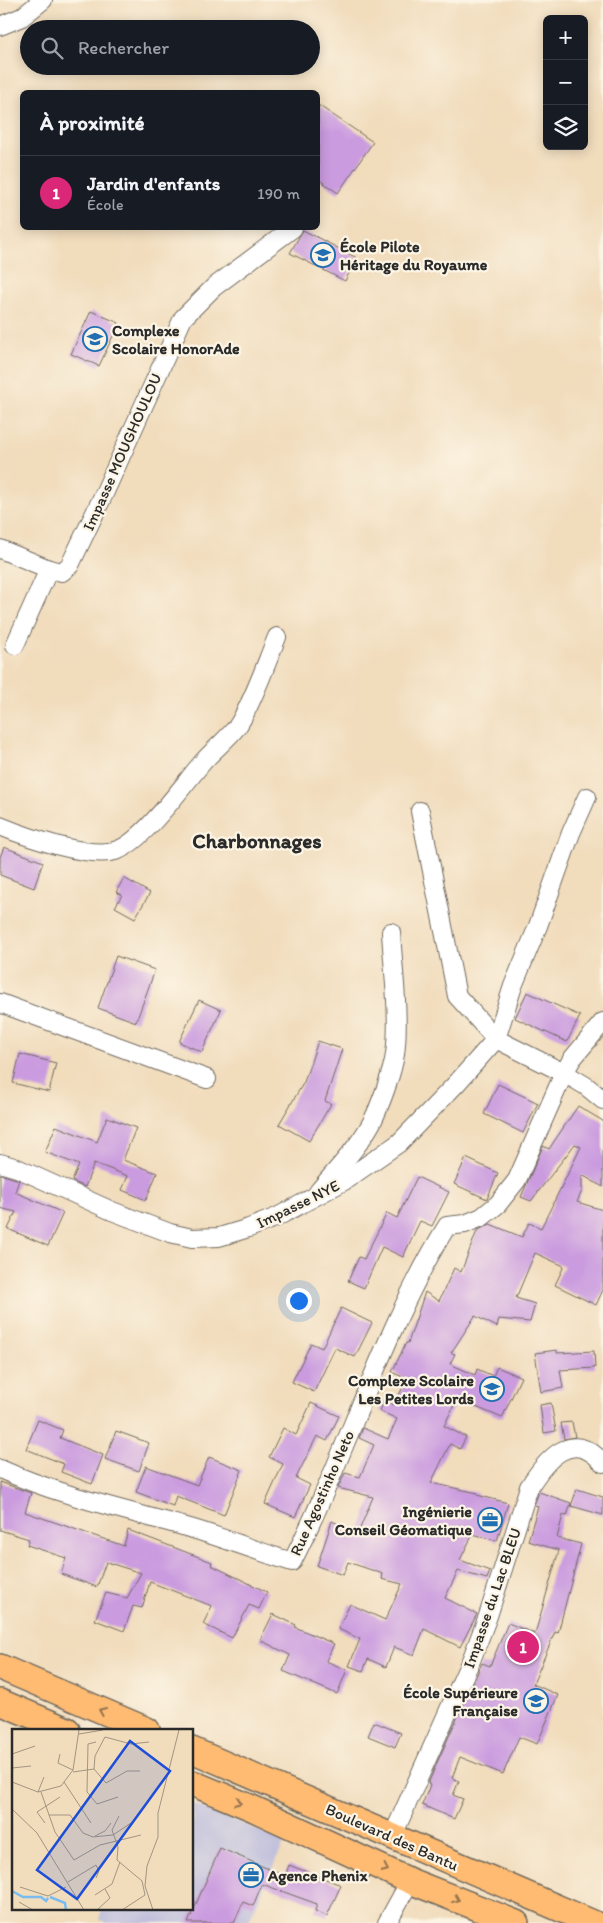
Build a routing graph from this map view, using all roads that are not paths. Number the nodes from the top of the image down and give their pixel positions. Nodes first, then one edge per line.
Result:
1 (43, 0) edge
2 (0, 26) edge
3 (290, 230) edge
4 (0, 549) edge
5 (49, 570) junction
6 (277, 637) dead end
7 (16, 645) dead end
8 (587, 797) dead end
9 (420, 811) dead end
10 (0, 826) edge
11 (391, 932) dead end
12 (0, 1003) edge
13 (603, 1022) edge
14 (496, 1039) junction
15 (564, 1073) junction
16 (207, 1079) dead end
17 (603, 1100) edge
18 (0, 1163) edge
19 (311, 1200) junction
20 (603, 1464) edge
21 (0, 1469) edge
22 (0, 1668) edge
23 (0, 1702) edge
24 (65, 1729) edge
25 (145, 1729) edge
26 (194, 1751) edge
27 (194, 1784) edge
28 (290, 1793) junction
29 (398, 1824) junction
30 (410, 1880) junction
31 (603, 1912) edge
32 (387, 1923) edge
33 (516, 1923) edge
34 (593, 1923) edge

1 - 2 street
3 - 5 street, Impasse MOUGHOULOU
4 - 5 street
5 - 7 street
6 - 10 street
8 - 14 street
9 - 14 street
11 - 19 street
12 - 16 street
13 - 15 street
14 - 15 street
14 - 19 street, Impasse NYE
15 - 17 street
15 - 21 street, Rue Agostinho Neto
18 - 19 street, Impasse NYE
20 - 29 street, Impasse du Lac BLEU
25 -> 22 highway
23 - 24 highway
26 - 28 highway, Boulevard des Bantu
27 -> 30 highway, Boulevard des Bantu
28 - 29 highway
28 - 34 highway, Boulevard des Bantu
29 - 31 highway
30 - 32 street
30 -> 33 highway, Boulevard des Bantu

